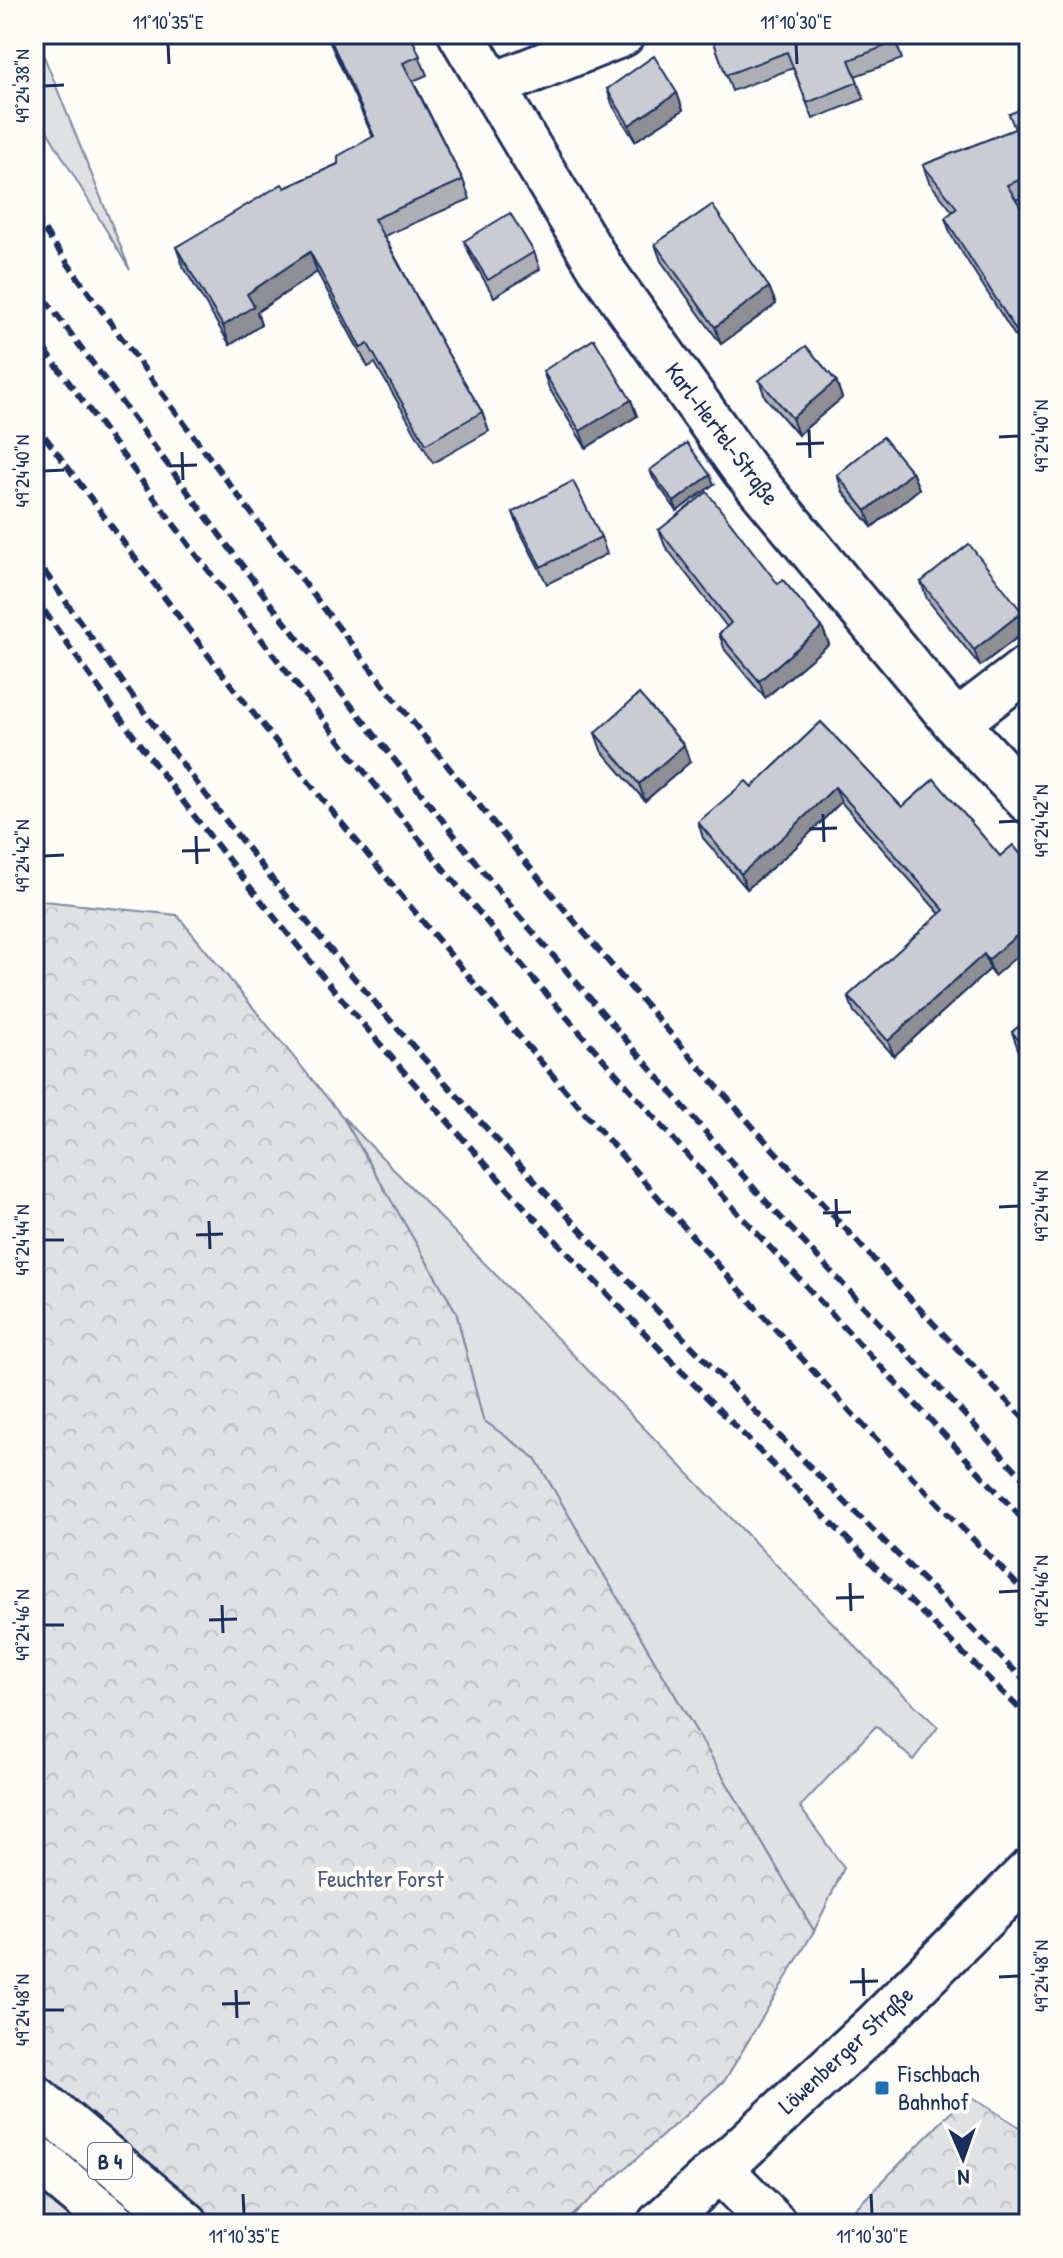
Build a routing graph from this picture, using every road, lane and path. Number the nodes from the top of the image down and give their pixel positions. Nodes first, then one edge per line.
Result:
1 (461, 34) edge
2 (622, 34) edge
3 (492, 86) junction
4 (1029, 667) edge
5 (956, 723) junction
6 (1029, 801) edge
7 (1029, 1872) edge
8 (34, 2097) edge
9 (34, 2156) edge
10 (720, 2169) junction
11 (115, 2224) edge
12 (186, 2224) edge
13 (660, 2224) edge
14 (774, 2224) edge

1 - 3 street, Karl-Hertel-Straße
2 - 3 street
3 - 5 street, Karl-Hertel-Straße
4 - 5 street
5 - 6 street, Karl-Hertel-Straße
7 - 10 street, Löwenberger Straße
8 - 12 street, B 4
9 - 11 street, B 4
10 - 13 street, Löwenberger Straße
10 - 14 street

